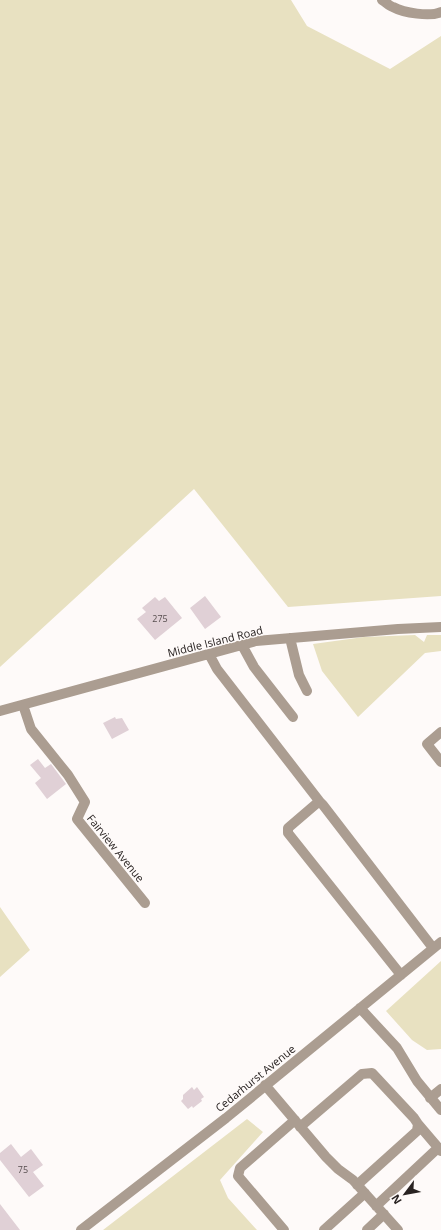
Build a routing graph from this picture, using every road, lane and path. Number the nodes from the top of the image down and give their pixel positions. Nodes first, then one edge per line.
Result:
1 (382, 0) edge
2 (441, 12) edge
3 (441, 627) edge
4 (290, 638) junction
5 (242, 644) junction
6 (209, 654) junction
7 (307, 691) dead end
8 (23, 705) junction
9 (0, 711) edge
10 (293, 717) dead end
11 (441, 732) edge
12 (441, 762) edge
13 (320, 802) junction
14 (145, 903) dead end
15 (437, 945) edge
16 (401, 975) junction
17 (360, 1008) junction
18 (265, 1086) junction
19 (441, 1089) edge
20 (430, 1098) junction
21 (441, 1110) edge
22 (297, 1123) junction
23 (418, 1124) junction
24 (440, 1149) edge
25 (357, 1185) junction
26 (365, 1193) junction
27 (376, 1206) junction
28 (384, 1214) junction
29 (81, 1230) edge
30 (284, 1230) edge
31 (324, 1230) edge
32 (366, 1230) edge
33 (398, 1230) edge

1 - 2 street
3 - 4 street, Middle Island Road
4 - 5 street, Middle Island Road
4 - 7 street
5 - 6 street, Middle Island Road
5 - 10 street
6 - 8 street, Middle Island Road
6 - 13 street
8 - 9 street, Middle Island Road
8 - 14 street, Fairview Avenue
11 - 12 street
13 - 15 street
13 - 16 street
15 - 16 street, Cedarhurst Avenue
16 - 17 street, Cedarhurst Avenue
17 - 18 street, Cedarhurst Avenue
17 - 20 street
18 - 22 street
18 - 29 street, Cedarhurst Avenue
19 - 20 street
20 - 21 street
22 - 23 street
22 - 25 street
22 - 30 street
23 - 24 street
23 - 25 street
24 - 27 street
25 - 26 street
26 - 27 street
26 - 31 street
27 - 28 street
28 - 32 street
28 - 33 street

